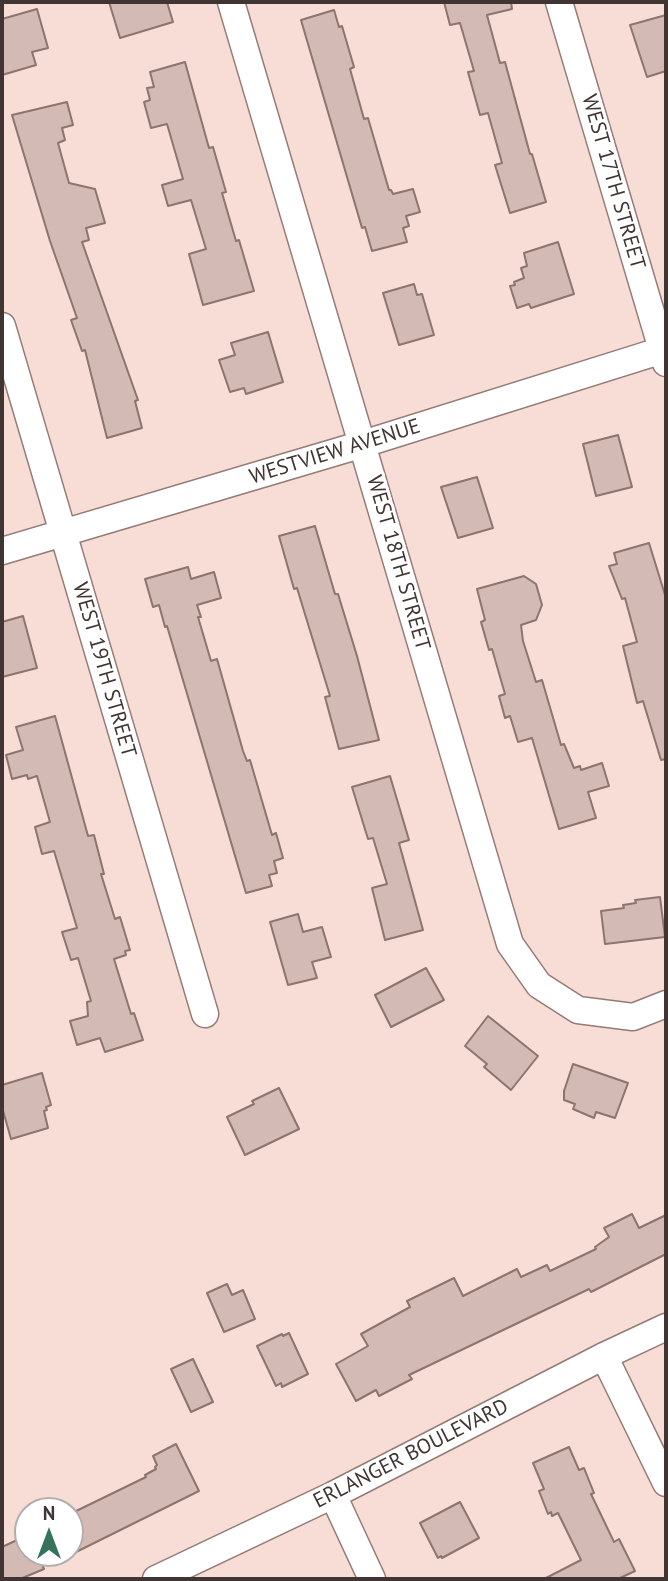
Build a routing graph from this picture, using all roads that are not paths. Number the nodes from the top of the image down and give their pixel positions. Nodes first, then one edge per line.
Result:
1 (231, 2) edge
2 (559, 2) edge
3 (2, 326) edge
4 (665, 354) edge
5 (363, 444) junction
6 (63, 532) junction
7 (2, 551) edge
8 (666, 1004) edge
9 (205, 1014) dead end
10 (666, 1327) edge
11 (604, 1356) junction
12 (666, 1483) edge
13 (333, 1495) junction
14 (156, 1579) edge
15 (372, 1579) edge

1 - 5 street, WEST 18TH STREET
2 - 4 street, WEST 17TH STREET
3 - 6 street, WEST 19TH STREET
4 - 5 street, WESTVIEW AVENUE
5 - 6 street, WESTVIEW AVENUE
5 - 8 street, WEST 18TH STREET
6 - 7 street, WESTVIEW AVENUE
6 - 9 street, WEST 19TH STREET
10 - 11 street, ERLANGER BOULEVARD
11 - 12 street
11 - 13 street, ERLANGER BOULEVARD
13 - 14 street, ERLANGER BOULEVARD
13 - 15 street

